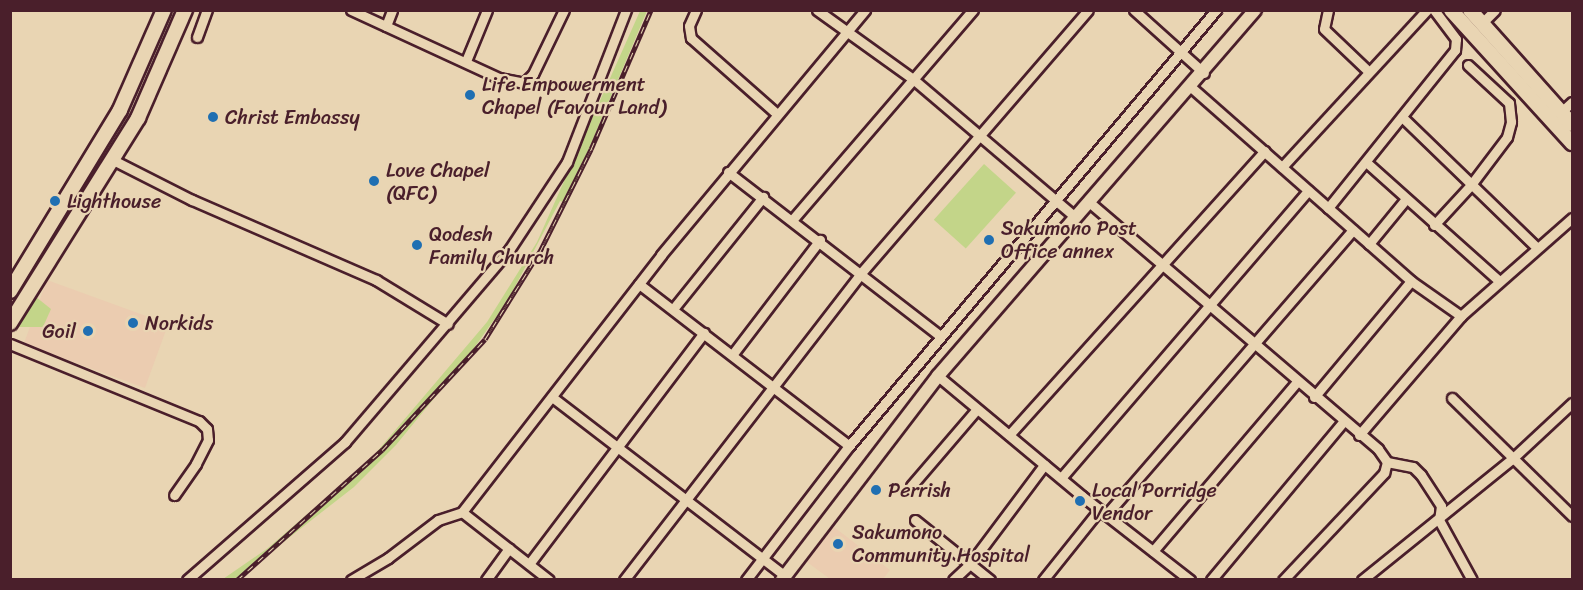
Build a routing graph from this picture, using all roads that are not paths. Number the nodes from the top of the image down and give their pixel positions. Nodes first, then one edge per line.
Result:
1 (164, 10) edge
2 (185, 10) edge
3 (207, 10) edge
4 (351, 10) edge
5 (392, 10) edge
6 (487, 10) edge
7 (564, 10) edge
8 (626, 10) edge
9 (696, 10) edge
10 (817, 10) edge
11 (865, 10) edge
12 (973, 10) edge
13 (1088, 10) edge
14 (1134, 10) edge
15 (1216, 10) edge
16 (1255, 10) edge
17 (1328, 10) edge
18 (1427, 10) edge
19 (1434, 10) edge
20 (1451, 10) edge
21 (1470, 10) edge
22 (1495, 10) edge
23 (1482, 23) junction
24 (386, 26) junction
25 (847, 32) junction
26 (197, 37) dead end
27 (1500, 43) junction
28 (1181, 51) junction
29 (1489, 53) junction
30 (466, 61) junction
31 (1468, 65) dead end
32 (1369, 72) junction
33 (1204, 73) junction
34 (913, 79) junction
35 (1191, 87) junction
36 (1572, 102) edge
37 (1562, 112) junction
38 (777, 114) junction
39 (1402, 117) junction
40 (1572, 124) edge
41 (980, 137) junction
42 (1572, 143) edge
43 (98, 150) junction
44 (1265, 152) junction
45 (113, 160) junction
46 (1366, 162) junction
47 (1282, 167) junction
48 (728, 172) junction
49 (1470, 186) junction
50 (1308, 190) junction
51 (763, 197) junction
52 (1406, 200) junction
53 (1055, 201) junction
54 (1089, 202) junction
55 (1328, 208) junction
56 (1074, 216) junction
57 (1572, 218) edge
58 (793, 219) junction
59 (1434, 225) junction
60 (1353, 230) junction
61 (820, 240) junction
62 (1369, 244) junction
63 (1537, 248) junction
64 (1161, 267) junction
65 (861, 273) junction
66 (1498, 280) junction
67 (1411, 281) junction
68 (639, 284) junction
69 (10, 291) edge
70 (1206, 306) junction
71 (673, 309) junction
72 (1461, 316) junction
73 (10, 323) edge
74 (448, 324) junction
75 (704, 333) junction
76 (940, 336) junction
77 (10, 344) edge
78 (1255, 346) junction
79 (732, 355) junction
80 (938, 376) junction
81 (1296, 382) junction
82 (774, 387) junction
83 (552, 397) junction
84 (1314, 397) junction
85 (1452, 398) dead end
86 (1572, 403) edge
87 (976, 409) junction
88 (1343, 422) junction
89 (1009, 435) junction
90 (1359, 435) junction
91 (618, 446) junction
92 (849, 446) junction
93 (1512, 459) junction
94 (1387, 462) junction
95 (1044, 465) junction
96 (1060, 478) junction
97 (911, 486) dead end
98 (174, 495) dead end
99 (686, 499) junction
100 (1570, 510) edge
101 (462, 512) junction
102 (1103, 512) junction
103 (915, 520) dead end
104 (1439, 520) junction
105 (509, 548) junction
106 (1153, 551) junction
107 (762, 558) junction
108 (529, 564) junction
109 (970, 564) junction
110 (784, 578) edge
111 (1366, 578) edge
112 (187, 579) edge
113 (351, 579) edge
114 (486, 579) edge
115 (549, 579) edge
116 (624, 579) edge
117 (746, 579) edge
118 (953, 579) edge
119 (990, 579) edge
120 (1043, 579) edge
121 (1190, 579) edge
122 (1210, 579) edge
123 (1283, 579) edge
124 (1472, 579) edge

1 - 43 main road
2 - 45 main road
3 - 26 street
4 - 24 street
5 - 24 street
6 - 30 street
7 - 30 street
8 - 74 street
9 - 38 street
10 - 25 street
11 - 25 street
12 - 34 street
13 - 41 street
14 - 28 street
15 - 28 street
16 - 33 street
17 - 32 street
18 - 32 street
19 - 39 street
20 - 29 main road
21 - 23 main road
22 - 23 street
23 - 27 main road
24 - 30 street
25 - 34 street
25 - 38 street
27 - 29 main road
27 - 37 main road
28 - 33 street
28 - 53 street
29 - 42 main road
31 - 49 street
32 - 47 street
33 - 35 street
34 - 41 street
34 - 58 street
35 - 44 street
35 - 54 street
36 - 37 street
37 - 40 main road
38 - 48 street
39 - 46 street
39 - 49 street
41 - 53 street
41 - 65 street
43 - 45 main road
43 - 69 main road
44 - 47 street
44 - 64 street
45 - 73 main road
45 - 74 street
46 - 52 street
46 - 55 street
47 - 50 street
48 - 51 street
48 - 68 street
49 - 59 street
49 - 63 street
50 - 55 street
50 - 70 street
51 - 58 street
51 - 71 street
52 - 59 street
52 - 62 street
53 - 56 street
53 - 76 street
54 - 56 street
54 - 64 street
55 - 60 street
56 - 80 street
57 - 63 street
58 - 61 street
59 - 66 street
60 - 62 street
60 - 78 street
61 - 65 street
61 - 79 street
62 - 67 street
63 - 66 street
64 - 70 street
64 - 89 street
65 - 76 street
65 - 82 street
66 - 72 street
67 - 72 street
67 - 84 street
68 - 71 street
68 - 83 street
70 - 78 street
70 - 96 street
71 - 75 street
72 - 90 street
74 - 112 street
75 - 79 street
75 - 91 street
76 - 92 street
77 - 98 street
78 - 81 street
78 - 102 street
79 - 82 street
80 - 87 street
80 - 110 street
81 - 84 street
81 - 106 street
82 - 92 street
82 - 99 street
83 - 91 street
83 - 101 street
84 - 88 street
85 - 93 street
86 - 93 street
87 - 89 street
87 - 97 street
88 - 90 street
88 - 122 street
89 - 95 street
90 - 94 street
91 - 99 street
91 - 108 street
92 - 107 street
93 - 100 street
93 - 104 street
94 - 104 street
94 - 123 street
95 - 96 street
95 - 109 street
96 - 102 street
99 - 107 street
99 - 116 street
101 - 105 street
101 - 113 street
102 - 106 street
102 - 120 street
103 - 109 street
104 - 111 street
104 - 124 street
105 - 108 street
105 - 114 street
106 - 121 street
107 - 110 street
107 - 117 street
108 - 115 street
109 - 118 street
109 - 119 street

